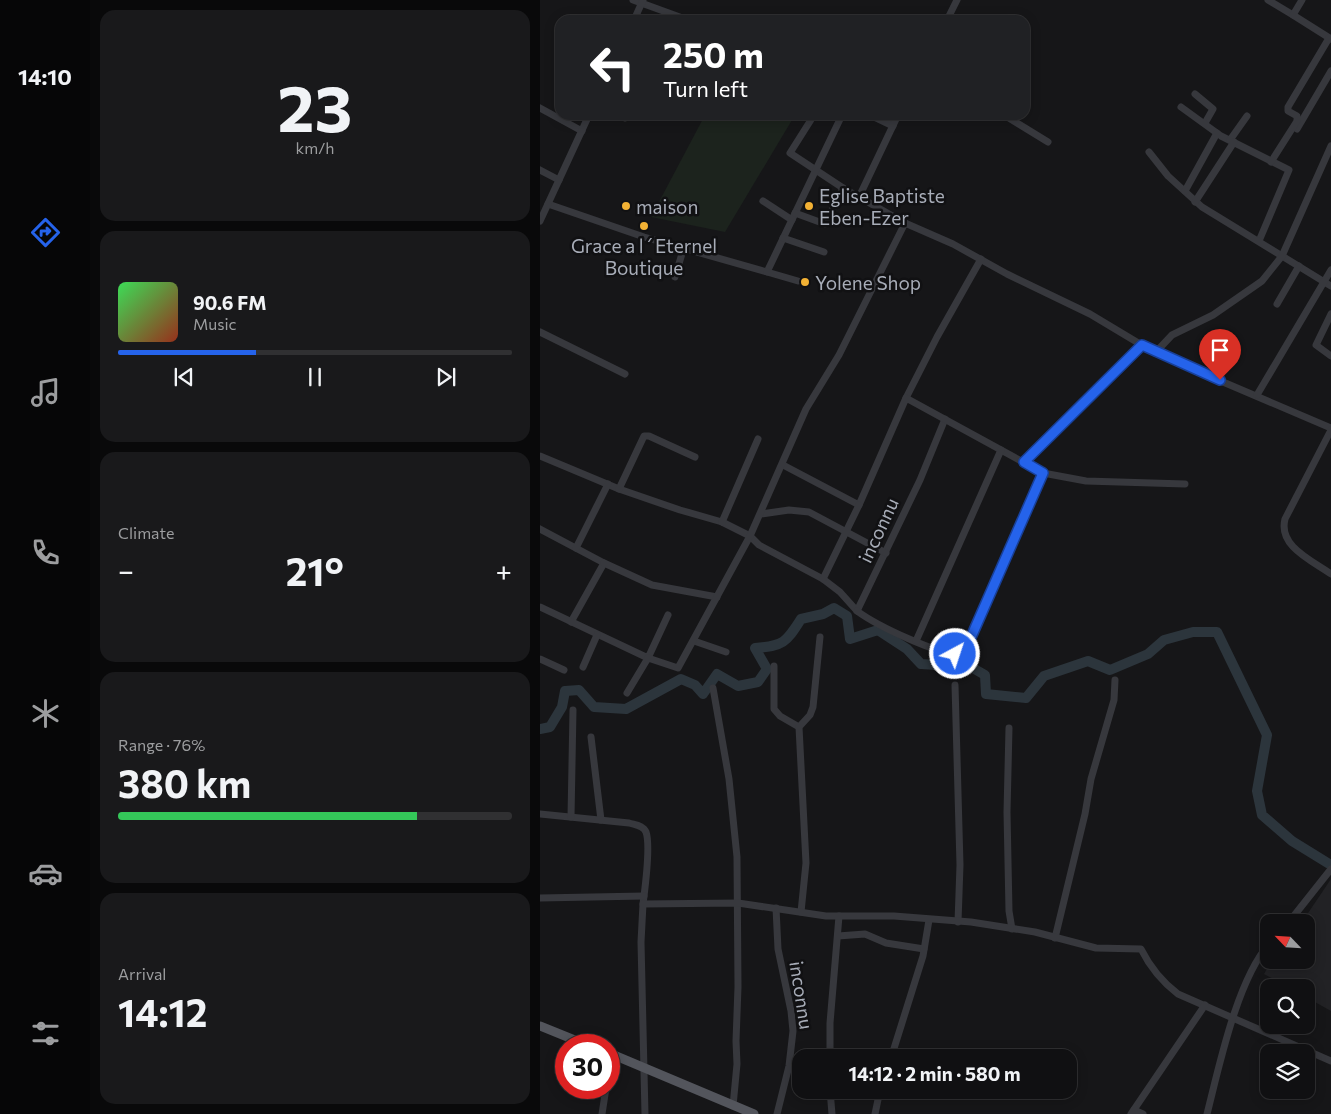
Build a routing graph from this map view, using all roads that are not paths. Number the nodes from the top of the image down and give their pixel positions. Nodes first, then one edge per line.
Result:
1 (633, 0) edge
2 (957, 0) edge
3 (1268, 0) edge
4 (1302, 0) edge
5 (645, 4) edge
6 (637, 15) edge
7 (675, 15) edge
8 (950, 15) edge
9 (1294, 15) junction
10 (1330, 38) edge
11 (1331, 71) edge
12 (1194, 94) dead end
13 (1181, 107) dead end
14 (540, 108) edge
15 (555, 116) edge
16 (1247, 116) dead end
17 (562, 120) edge
18 (587, 120) edge
19 (811, 120) edge
20 (840, 120) edge
21 (880, 120) edge
22 (896, 120) edge
23 (1012, 120) edge
24 (1205, 123) junction
25 (893, 126) junction
26 (582, 131) junction
27 (1218, 134) junction
28 (1232, 141) junction
29 (1048, 142) dead end
30 (1331, 146) edge
31 (1149, 152) dead end
32 (1272, 163) junction
33 (540, 170) edge
34 (815, 170) junction
35 (559, 180) junction
36 (842, 188) junction
37 (1185, 191) junction
38 (859, 198) junction
39 (763, 201) dead end
40 (1195, 202) junction
41 (548, 204) junction
42 (794, 216) junction
43 (540, 221) edge
44 (905, 223) junction
45 (783, 238) junction
46 (1258, 241) junction
47 (684, 247) junction
48 (824, 252) dead end
49 (1282, 256) junction
50 (981, 259) junction
51 (1299, 266) junction
52 (1331, 270) edge
53 (767, 272) junction
54 (675, 277) dead end
55 (798, 281) dead end
56 (1324, 281) junction
57 (1331, 286) edge
58 (1277, 304) dead end
59 (1331, 314) edge
60 (540, 332) edge
61 (1142, 345) junction
62 (1156, 353) junction
63 (1331, 356) edge
64 (625, 374) dead end
65 (1257, 395) junction
66 (906, 398) junction
67 (945, 420) junction
68 (1331, 429) edge
69 (758, 439) dead end
70 (1001, 450) junction
71 (540, 456) edge
72 (695, 457) dead end
73 (1024, 462) junction
74 (783, 464) junction
75 (1043, 473) junction
76 (608, 484) junction
77 (1185, 484) dead end
78 (619, 489) junction
79 (859, 504) junction
80 (760, 514) junction
81 (722, 522) junction
82 (540, 529) edge
83 (846, 531) junction
84 (750, 536) junction
85 (576, 548) junction
86 (886, 552) junction
87 (604, 563) junction
88 (1331, 574) edge
89 (823, 579) junction
90 (717, 597) junction
91 (540, 607) edge
92 (857, 611) junction
93 (668, 615) dead end
94 (571, 622) junction
95 (597, 635) junction
96 (820, 637) dead end
97 (694, 641) junction
98 (916, 642) junction
99 (726, 652) dead end
100 (648, 658) junction
101 (540, 659) edge
102 (583, 666) dead end
103 (774, 666) dead end
104 (564, 670) dead end
105 (1115, 680) dead end
106 (955, 685) dead end
107 (713, 688) dead end
108 (626, 693) dead end
109 (573, 710) dead end
110 (799, 727) junction
111 (1009, 728) dead end
112 (591, 737) dead end
113 (540, 814) edge
114 (571, 817) junction
115 (601, 820) junction
116 (1330, 870) edge
117 (644, 896) junction
118 (540, 898) edge
119 (643, 904) junction
120 (738, 904) junction
121 (776, 908) junction
122 (801, 912) junction
123 (1295, 914) edge
124 (839, 916) junction
125 (929, 920) junction
126 (958, 922) junction
127 (1012, 929) junction
128 (838, 936) junction
129 (1055, 938) junction
130 (924, 949) junction
131 (1260, 958) edge
132 (1205, 1005) junction
133 (1234, 1019) junction
134 (540, 1026) edge
135 (560, 1034) edge
136 (830, 1049) edge
137 (894, 1049) edge
138 (620, 1058) edge
139 (1331, 1061) edge
140 (643, 1066) junction
141 (604, 1099) edge
142 (831, 1099) edge
143 (878, 1099) edge
144 (734, 1106) junction
145 (1133, 1112) edge
146 (602, 1114) edge
147 (645, 1114) edge
148 (754, 1114) edge
149 (777, 1114) edge
150 (832, 1114) edge
151 (875, 1114) edge
152 (1142, 1114) edge
153 (1206, 1114) edge

1 - 5 street
2 - 8 street
3 - 9 street
4 - 9 street
5 - 6 street
5 - 7 street
9 - 10 street
10 - 32 street
11 - 32 street
12 - 24 street
13 - 24 street
14 - 15 street
16 - 28 street
17 - 26 street
18 - 26 street
19 - 34 street
20 - 34 street
21 - 25 street
22 - 25 street
23 - 29 street
24 - 27 street
25 - 38 street
26 - 35 street
27 - 28 street
27 - 37 street
28 - 32 street
28 - 40 street
30 - 49 street
31 - 37 street
32 - 46 street
33 - 35 street
34 - 36 street
34 - 42 street
35 - 41 street
36 - 38 street
36 - 42 street
37 - 40 street
38 - 44 street
39 - 42 street
40 - 46 street
41 - 43 street
41 - 47 street
42 - 45 street
44 - 50 street
44 - 74 street
45 - 48 street
45 - 53 street
46 - 49 street
47 - 53 street
47 - 54 street
49 - 51 street
49 - 62 street
50 - 61 street
50 - 66 street, inconnu
51 - 56 street
51 - 58 street
52 - 56 street
53 - 55 street
56 - 57 street
56 - 65 street
59 - 63 street
60 - 64 street
61 - 62 street
61 - 73 street
62 - 65 street
65 - 68 street
66 - 67 street
66 - 79 street, inconnu
67 - 70 street
67 - 86 street, inconnu
68 - 88 street
69 - 81 street
70 - 73 street
70 - 98 street
71 - 76 street
72 - 78 street
73 - 75 street
74 - 79 street
74 - 80 street
75 - 77 street
75 - 98 street
76 - 78 street
76 - 85 street
78 - 81 street
79 - 83 street, inconnu
80 - 83 street
80 - 84 street
81 - 84 street
82 - 85 street
83 - 86 street
83 - 89 street, inconnu
84 - 89 street
84 - 90 street
85 - 87 street
86 - 92 street, inconnu
87 - 90 street
87 - 94 street
89 - 92 street
90 - 97 street
91 - 94 street
92 - 98 street
93 - 100 street
94 - 95 street
95 - 100 street
95 - 102 street
96 - 110 street
97 - 99 street
97 - 100 street
100 - 108 street
101 - 104 street
103 - 110 street
105 - 129 street
106 - 126 street
107 - 120 street
109 - 114 street
110 - 122 street
111 - 127 street
112 - 115 street
113 - 114 street
114 - 115 street
115 - 117 street
116 - 123 street
117 - 118 street
117 - 119 street
119 - 120 street
119 - 140 street
120 - 121 street
120 - 144 street
121 - 122 street
121 - 149 street, inconnu
122 - 124 street
124 - 125 street
124 - 128 street, inconnu
125 - 126 street
125 - 130 street
126 - 127 street
127 - 129 street
128 - 130 street
128 - 136 street, inconnu
129 - 132 street
130 - 137 street
131 - 133 street
132 - 133 street
132 - 145 street
133 - 139 street
133 - 153 street
134 - 135 main road
138 - 140 main road
140 - 144 main road
140 - 147 street
141 - 146 street
142 - 150 street
143 - 151 street
144 - 148 main road
145 - 152 street

